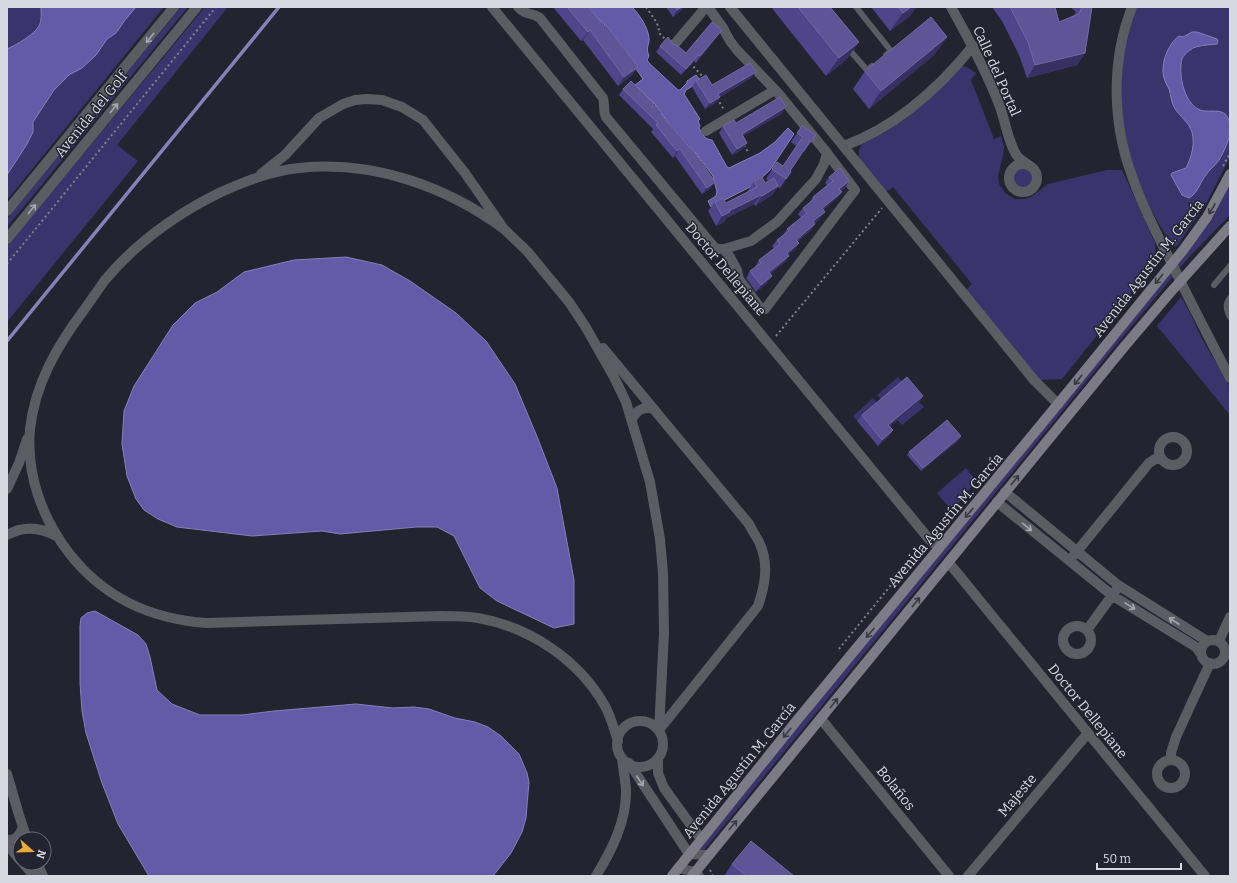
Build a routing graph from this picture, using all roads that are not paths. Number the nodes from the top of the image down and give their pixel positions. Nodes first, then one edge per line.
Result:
1 (174, 7) edge
2 (197, 7) edge
3 (492, 7) edge
4 (518, 7) edge
5 (707, 7) edge
6 (730, 7) edge
7 (856, 7) edge
8 (951, 7) edge
9 (1132, 7) edge
10 (842, 42) edge
11 (673, 46) edge
12 (973, 46) junction
13 (775, 90) junction
14 (706, 131) dead end
15 (294, 145) junction
16 (844, 146) junction
17 (1013, 148) junction
18 (827, 153) junction
19 (1030, 166) junction
20 (300, 168) junction
21 (1011, 171) junction
22 (1230, 174) edge
23 (256, 177) junction
24 (472, 182) junction
25 (458, 200) junction
26 (7, 211) edge
27 (1230, 226) edge
28 (504, 229) junction
29 (7, 239) edge
30 (724, 249) junction
31 (1230, 266) edge
32 (1214, 285) dead end
33 (1230, 298) edge
34 (1230, 317) edge
35 (585, 326) junction
36 (1230, 378) edge
37 (1058, 404) junction
38 (654, 409) junction
39 (632, 419) junction
40 (30, 429) junction
41 (1160, 456) dead end
42 (7, 488) edge
43 (1005, 492) junction
44 (997, 502) junction
45 (7, 535) edge
46 (56, 536) junction
47 (939, 548) junction
48 (1077, 551) junction
49 (1069, 561) junction
50 (949, 563) junction
51 (1118, 584) junction
52 (1113, 596) junction
53 (1230, 617) edge
54 (1087, 630) dead end
55 (1208, 641) junction
56 (1219, 642) junction
57 (1201, 654) junction
58 (1226, 662) edge
59 (1210, 663) junction
60 (662, 690) junction
61 (682, 700) junction
62 (821, 718) junction
63 (658, 730) junction
64 (1088, 732) junction
65 (618, 741) junction
66 (658, 758) junction
67 (1171, 760) dead end
68 (626, 761) junction
69 (7, 774) edge
70 (683, 814) junction
71 (670, 825) junction
72 (23, 827) junction
73 (24, 831) edge
74 (701, 839) junction
75 (7, 840) edge
76 (689, 854) junction
77 (708, 855) junction
78 (675, 872) edge
79 (695, 875) edge
80 (596, 876) edge
81 (949, 876) edge
82 (968, 876) edge
83 (1205, 876) edge

1 -> 26 street, Avenida del Golf
29 -> 2 street, Avenida del Golf
3 - 47 street, Doctor Dellepiane
4 - 30 street
5 - 11 street
5 - 13 street
6 - 16 street
7 - 10 lane
8 - 12 street, Calle del Portal
9 - 36 street
12 - 16 street
12 - 17 street, Calle del Portal
13 - 14 street
13 - 18 street
15 - 20 street
15 - 23 street
15 - 24 street
16 - 37 street
17 - 19 street
17 - 21 street
18 - 30 street
18 - 30 street
19 - 21 street
19 - 21 street
20 - 23 street
20 - 25 street
22 -> 37 main road, Avenida Agustín M. García
23 - 40 street
24 - 25 street
24 - 28 street
25 - 28 street
43 -> 27 main road, Avenida Agustín M. García
28 - 35 street
31 - 32 lane
33 - 34 lane
35 - 38 street
35 - 39 street
37 -> 47 main road, Avenida Agustín M. García
38 - 39 street
38 - 61 street
39 - 60 street
40 - 42 street
40 - 46 street
41 - 48 street
43 - 44 main road, Avenida Agustín M. García
43 - 48 street
44 -> 49 street
44 - 50 main road, Avenida Agustín M. García
45 - 46 street
46 - 65 street
47 -> 74 main road, Avenida Agustín M. García
48 - 49 street
48 - 51 street
49 - 52 street
62 -> 50 main road, Avenida Agustín M. García
50 - 64 street, Doctor Dellepiane
51 - 52 street
55 -> 51 street
52 - 54 street
52 -> 57 street
53 - 56 street
55 - 56 street
55 - 57 street
56 - 58 street
57 - 59 street
58 - 59 street
59 - 67 street
60 - 61 street
60 - 63 street
61 - 63 street
77 -> 62 main road, Avenida Agustín M. García
62 - 81 street, Bolaños
63 - 65 street
63 - 66 street
64 - 82 street, Majeste
64 - 83 street, Doctor Dellepiane
65 - 68 street
66 - 68 street
66 - 70 street
68 -> 71 street
68 - 80 street
69 - 72 street
70 - 71 street
70 - 74 street
71 - 76 street
72 - 73 street
72 - 75 street
74 - 76 main road, Avenida Agustín M. García
76 - 77 street
76 - 78 main road, Avenida Agustín M. García
77 - 79 main road, Avenida Agustín M. García
78 - 79 street

